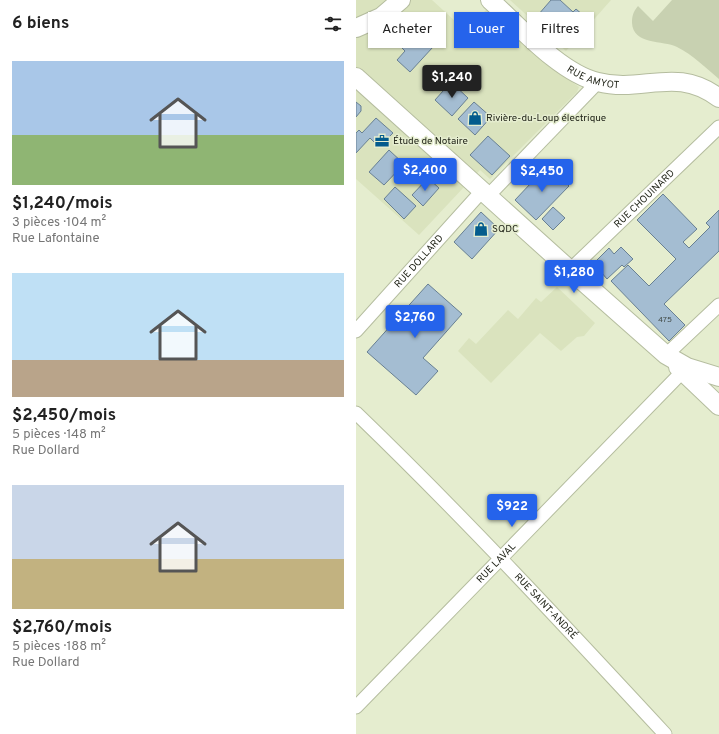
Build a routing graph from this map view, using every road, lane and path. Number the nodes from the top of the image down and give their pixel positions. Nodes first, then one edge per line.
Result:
1 (401, 0) edge
2 (490, 0) edge
3 (356, 28) edge
4 (356, 76) edge
5 (598, 82) junction
6 (719, 98) edge
7 (719, 127) edge
8 (485, 193) junction
9 (570, 270) junction
10 (719, 305) edge
11 (356, 331) edge
12 (666, 355) junction
13 (685, 370) junction
14 (719, 377) edge
15 (719, 406) edge
16 (356, 413) edge
17 (501, 557) junction
18 (356, 707) edge
19 (665, 734) edge

1 - 3 main road
2 - 5 main road, RUE AMYOT
4 - 8 main road
5 - 6 main road, RUE AMYOT
5 - 8 street, RUE DOLLARD
7 - 9 street, RUE CHOUINARD
8 - 9 main road
8 - 11 street, RUE DOLLARD
9 - 12 main road
10 - 12 street
12 - 13 main road
13 - 14 main road
13 - 15 main road
13 - 17 street, RUE LAVAL
16 - 17 street, RUE SAINT-ANDRÉ
17 - 18 street, RUE LAVAL
17 - 19 street, RUE SAINT-ANDRÉ

